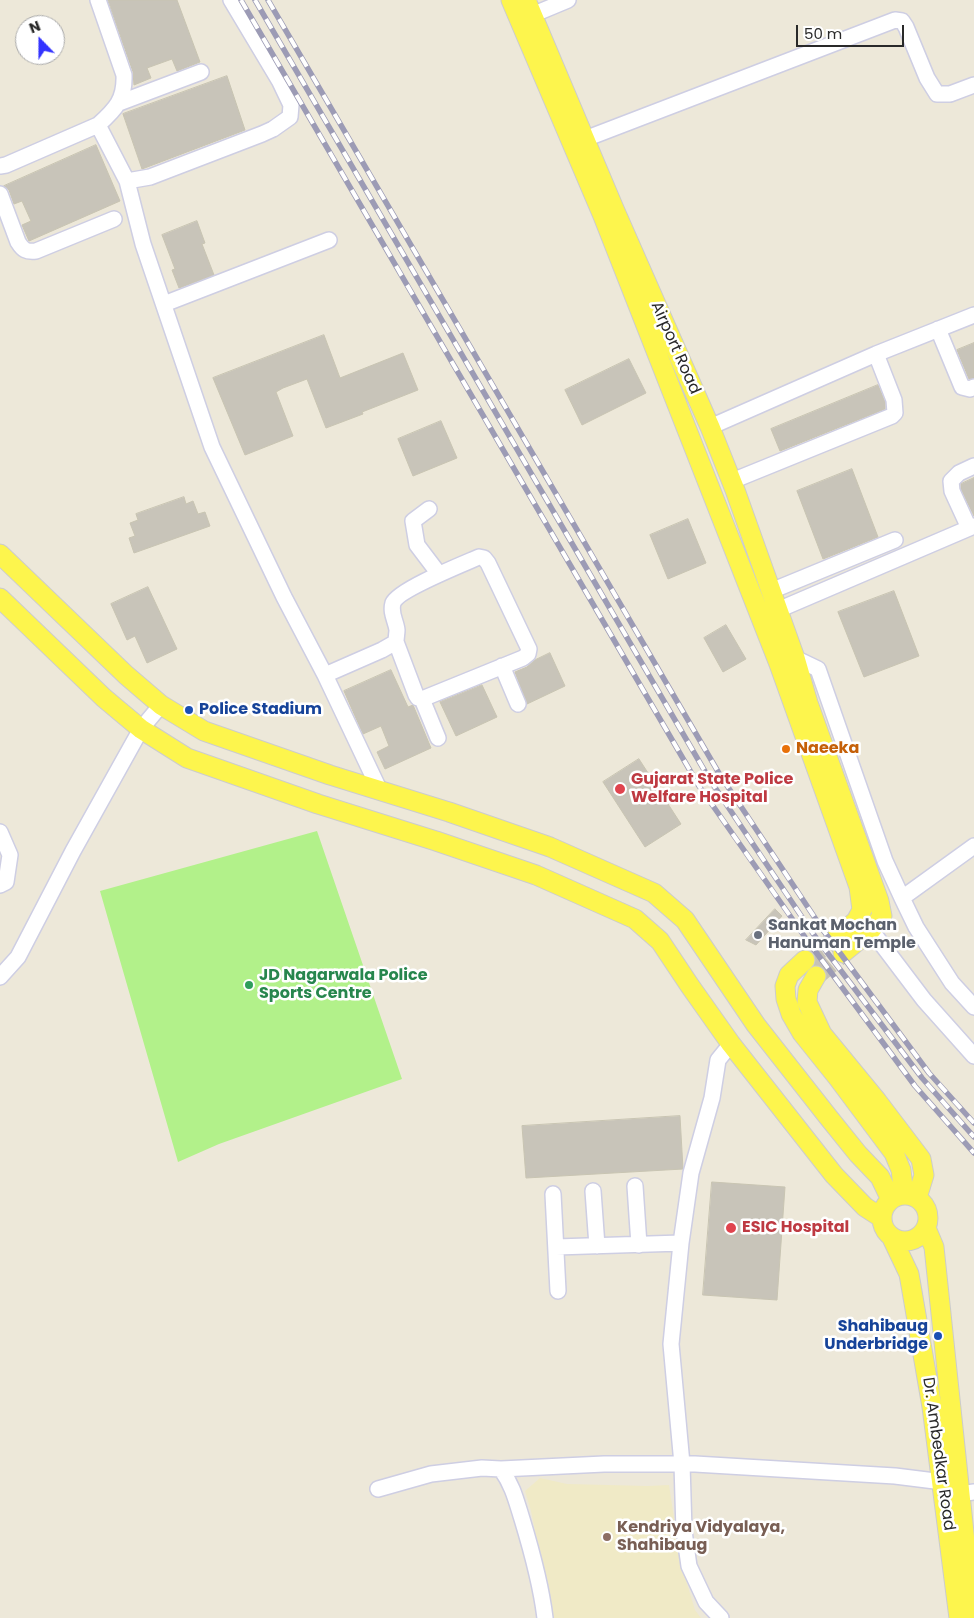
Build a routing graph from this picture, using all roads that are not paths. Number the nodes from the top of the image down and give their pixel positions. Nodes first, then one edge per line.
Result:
1 (98, 0) edge
2 (231, 0) edge
3 (511, 0) edge
4 (568, 0) edge
5 (529, 7) edge
6 (201, 72) dead end
7 (974, 84) edge
8 (119, 103) junction
9 (98, 125) junction
10 (585, 139) junction
11 (0, 166) edge
12 (127, 181) junction
13 (0, 194) edge
14 (114, 219) dead end
15 (329, 240) dead end
16 (164, 304) junction
17 (974, 315) edge
18 (938, 329) junction
19 (876, 354) junction
20 (974, 387) edge
21 (710, 427) junction
22 (840, 447) dead end
23 (974, 466) edge
24 (734, 485) junction
25 (429, 510) dead end
26 (972, 527) edge
27 (895, 540) dead end
28 (0, 554) edge
29 (439, 574) junction
30 (771, 591) junction
31 (0, 598) edge
32 (778, 610) junction
33 (396, 642) junction
34 (787, 661) junction
35 (502, 666) junction
36 (325, 676) junction
37 (422, 699) junction
38 (800, 702) junction
39 (518, 704) dead end
40 (161, 705) junction
41 (141, 729) junction
42 (438, 738) dead end
43 (380, 791) junction
44 (0, 832) edge
45 (974, 846) edge
46 (0, 885) edge
47 (902, 898) junction
48 (871, 930) junction
49 (805, 960) tunnel mouth
50 (816, 976) tunnel mouth
51 (0, 977) edge
52 (974, 1007) edge
53 (730, 1044) junction
54 (974, 1056) edge
55 (634, 1186) dead end
56 (593, 1191) dead end
57 (552, 1194) dead end
58 (904, 1198) junction
59 (882, 1218) junction
60 (926, 1228) junction
61 (891, 1236) junction
62 (681, 1243) junction
63 (638, 1245) junction
64 (597, 1246) junction
65 (556, 1247) junction
66 (558, 1290) dead end
67 (682, 1464) junction
68 (501, 1469) junction
69 (942, 1482) junction
70 (378, 1489) dead end
71 (967, 1493) edge
72 (972, 1584) edge
73 (545, 1618) edge
74 (721, 1618) edge
75 (959, 1618) edge
76 (973, 1618) edge

1 - 8 street
2 - 12 street
3 - 34 main road, Airport Road
4 - 5 street
5 - 10 main road, Airport Road
6 - 8 street
7 - 10 street
8 - 9 street
9 - 11 street
9 - 12 street
10 - 21 main road, Airport Road
12 - 16 street
13 - 14 street
15 - 16 street
16 - 36 street
17 - 18 street
18 - 19 street
18 - 20 street
19 - 21 street
19 - 24 street
21 - 24 main road, Airport Road
22 - 24 street
23 - 26 street
24 - 30 main road, Airport Road
25 - 29 street
26 - 32 street
27 - 30 street
28 - 40 main road
29 - 33 street
29 - 35 street
30 - 32 main road, Airport Road
31 - 41 main road
32 - 34 main road, Airport Road
33 - 36 street
33 - 37 street
34 - 38 main road, Airport Road
34 - 47 street
35 - 37 street
35 - 39 street
36 - 43 street
37 - 42 street
38 - 48 main road
38 - 48 main road
40 - 41 street
40 - 43 main road
41 - 51 street
41 - 53 main road
43 - 58 main road
44 - 46 street
45 - 47 street
47 - 52 street
48 - 54 street
49 - 58 main road
50 - 58 main road
53 - 59 main road
53 - 62 street
55 - 63 street
56 - 64 street
57 - 65 street
58 - 59 main road
58 - 60 main road
59 - 61 main road
60 - 61 main road
60 - 71 main road, Dr. Ambedkar Road
61 - 69 main road, Dr. Ambedkar Road
62 - 63 street
62 - 67 street
63 - 64 street
64 - 65 street
65 - 66 street
67 - 68 street
67 - 69 street
67 - 74 street
68 - 70 street
68 - 73 street
69 - 75 main road, Dr. Ambedkar Road
71 - 72 main road, Dr. Ambedkar Road
72 - 76 main road, Dr. Ambedkar Road

